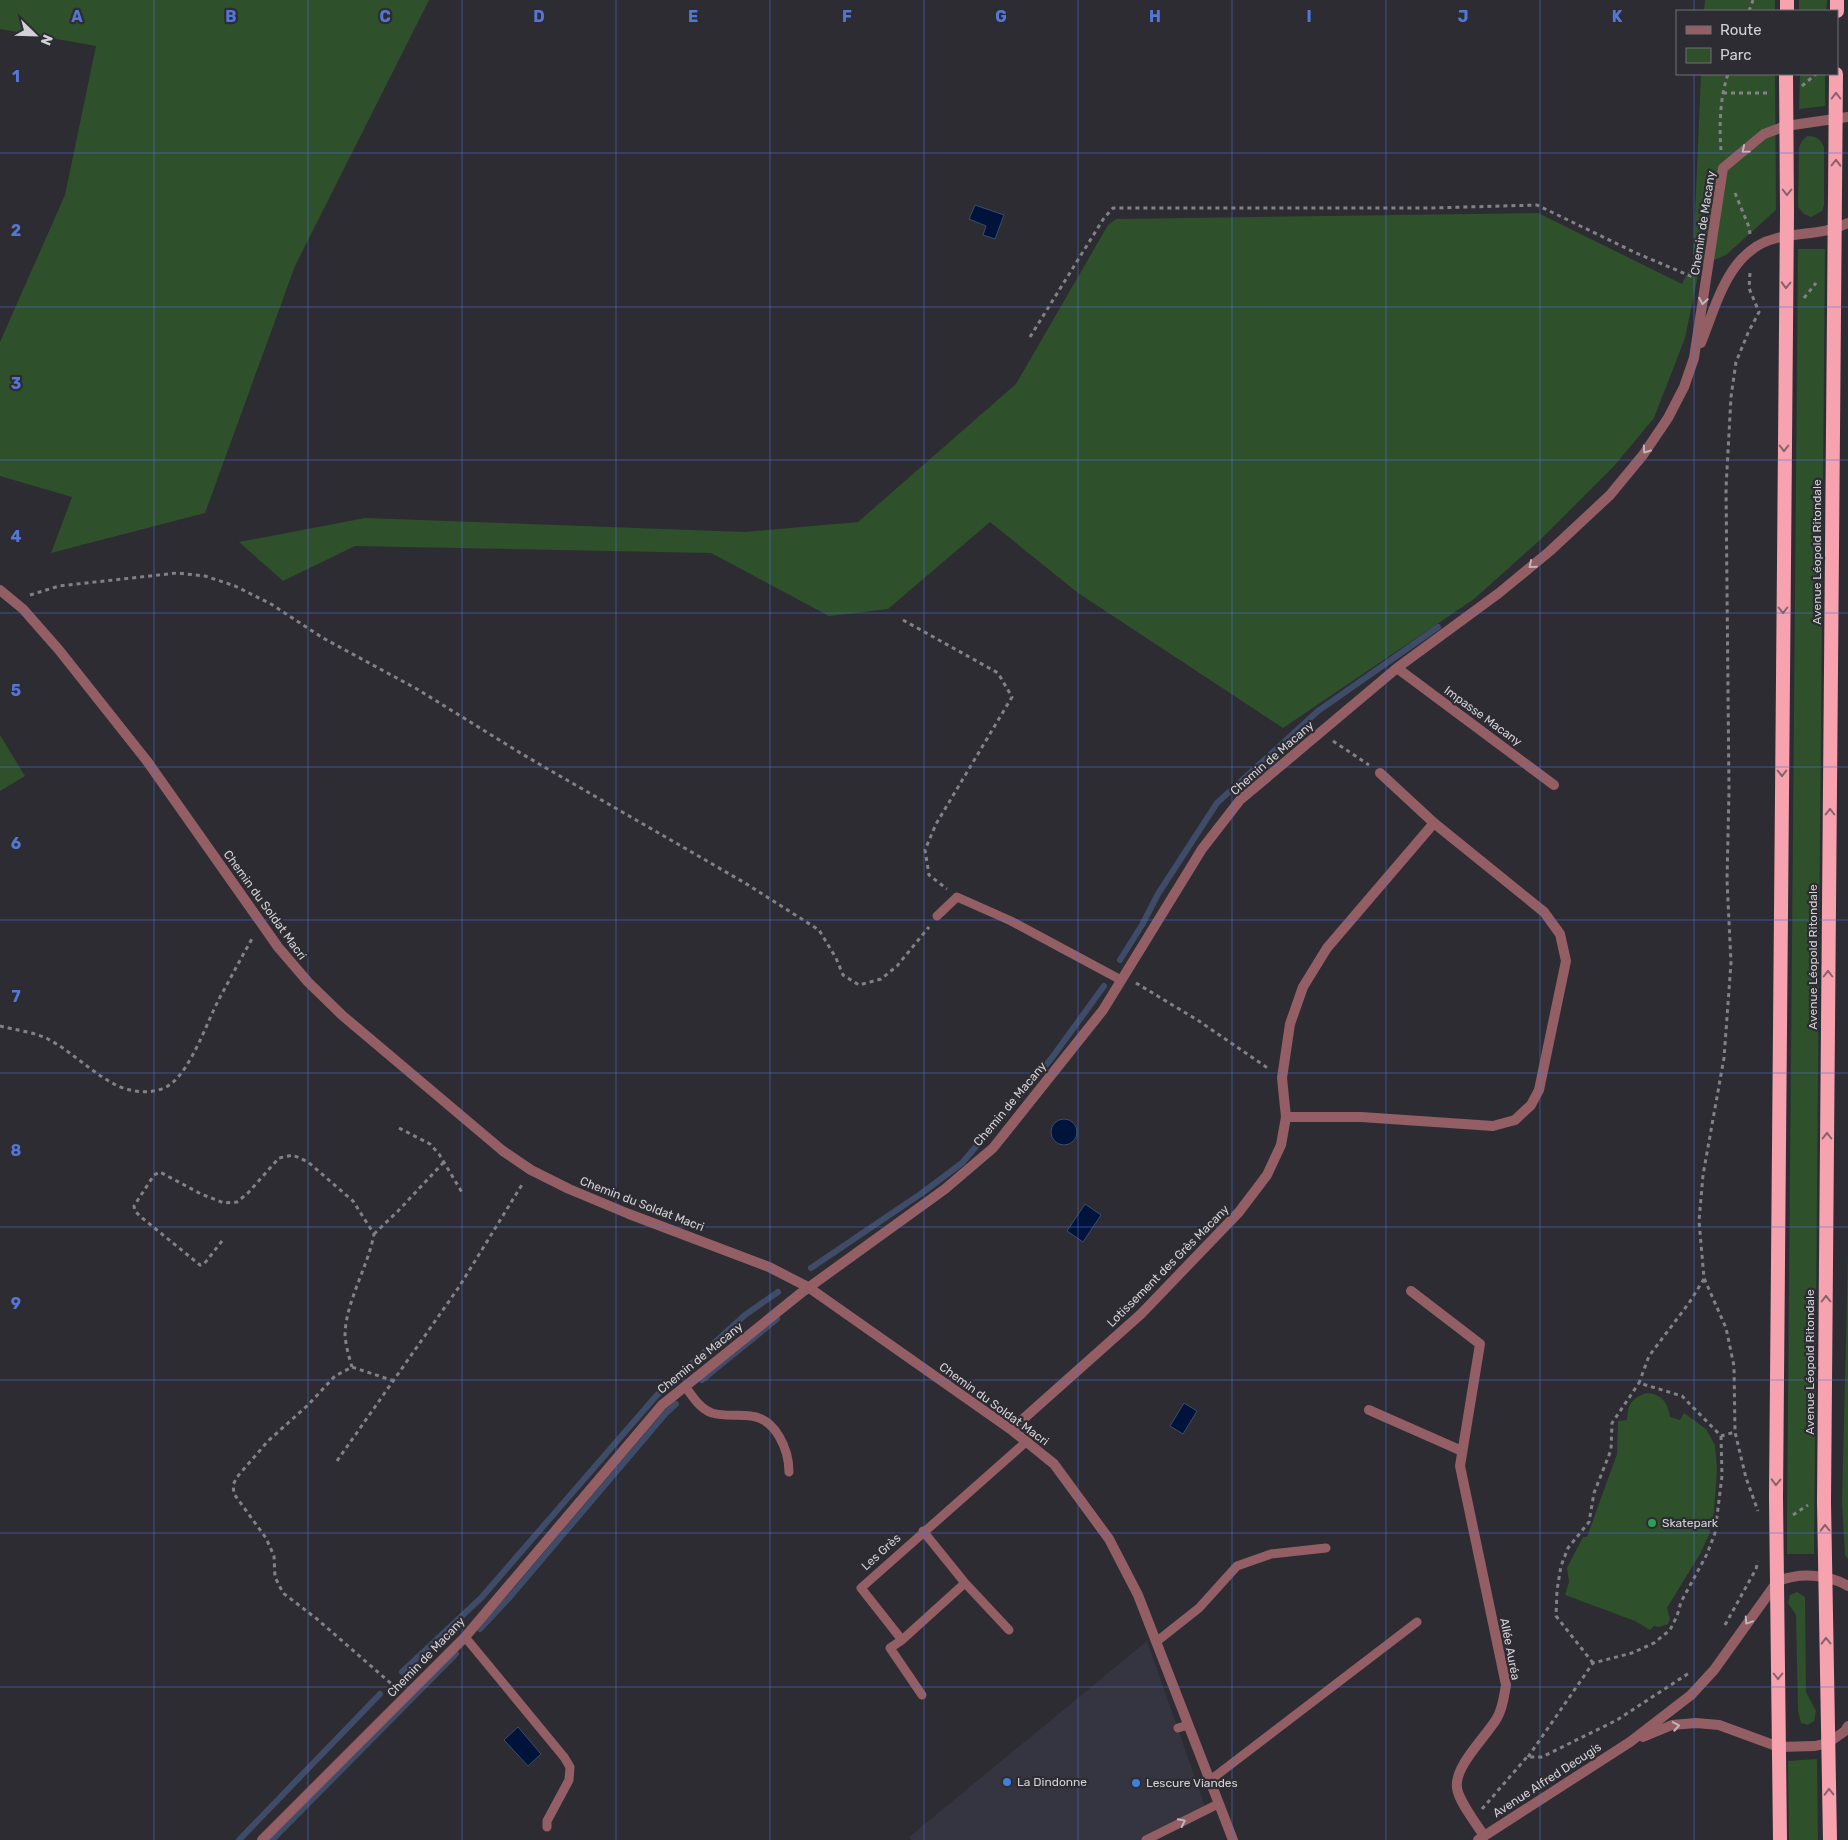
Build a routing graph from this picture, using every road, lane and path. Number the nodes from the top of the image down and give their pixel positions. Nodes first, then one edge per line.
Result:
1 (1728, 75) edge
2 (1786, 75) edge
3 (1836, 75) edge
4 (1842, 118) edge
5 (1786, 126) junction
6 (1721, 151) dead end
7 (1732, 187) dead end
8 (1848, 223) edge
9 (1835, 229) junction
10 (1750, 234) dead end
11 (1787, 236) junction
12 (1750, 271) dead end
13 (1706, 282) junction
14 (1030, 337) dead end
15 (1694, 358) junction
16 (0, 590) edge
17 (13, 600) junction
18 (903, 620) dead end
19 (1397, 668) junction
20 (1315, 737) junction
21 (1380, 773) joint
22 (1554, 785) dead end
23 (1434, 823) junction
24 (957, 897) junction
25 (937, 916) joint
26 (261, 923) junction
27 (1123, 978) junction
28 (0, 1026) edge
29 (1282, 1078) junction
30 (1286, 1117) junction
31 (399, 1128) dead end
32 (444, 1163) junction
33 (532, 1170) junction
34 (462, 1194) dead end
35 (374, 1234) junction
36 (222, 1241) dead end
37 (1704, 1278) junction
38 (808, 1287) junction
39 (1412, 1291) dead end
40 (352, 1367) junction
41 (394, 1381) junction
42 (1640, 1383) junction
43 (684, 1386) junction
44 (1369, 1410) dead end
45 (1013, 1431) junction
46 (1735, 1432) junction
47 (1721, 1436) junction
48 (1027, 1441) junction
49 (1462, 1451) junction
50 (337, 1461) dead end
51 (788, 1472) dead end
52 (1824, 1502) junction
53 (1776, 1518) junction
54 (923, 1531) junction
55 (1326, 1548) dead end
56 (1760, 1554) dead end
57 (1825, 1577) junction
58 (1777, 1582) junction
59 (966, 1583) junction
60 (1848, 1586) edge
61 (1417, 1622) dead end
62 (1009, 1630) dead end
63 (1722, 1630) dead end
64 (465, 1637) junction
65 (902, 1640) junction
66 (1156, 1642) junction
67 (1593, 1662) junction
68 (1692, 1671) dead end
69 (922, 1696) dead end
70 (405, 1697) junction
71 (1848, 1726) edge
72 (1630, 1742) junction
73 (1828, 1744) junction
74 (1778, 1747) junction
75 (1528, 1757) junction
76 (1209, 1781) junction
77 (1218, 1804) junction
78 (1481, 1810) dead end
79 (547, 1827) dead end
80 (1481, 1838) edge
81 (262, 1840) edge
82 (1146, 1840) edge
83 (1233, 1840) edge
84 (1780, 1840) edge
85 (1830, 1840) edge

1 - 6 path
2 - 5 highway
4 -> 3 highway, Avenue Léopold Ritondale
4 - 5 street, Chemin de Macany
9 -> 4 highway, Avenue Léopold Ritondale
5 -> 11 highway
5 -> 13 street, Chemin de Macany
7 - 10 path
8 - 9 street, Chemin de Macany
9 - 11 street, Chemin de Macany
52 -> 9 highway, Avenue Léopold Ritondale
11 - 15 street, Chemin de Macany
11 -> 53 highway
12 - 37 path
13 - 14 path
13 -> 15 street, Chemin de Macany
15 -> 19 street, Chemin de Macany
16 - 17 street, Chemin du Soldat Macri
17 - 25 path
17 - 26 street, Chemin du Soldat Macri
18 - 24 path
19 - 20 street, Chemin de Macany
19 - 22 street, Impasse Macany
20 - 21 path
20 - 27 street, Chemin de Macany
21 - 23 street
23 - 29 street, Lotissement des Grès Macany
23 - 30 street
24 - 25 lane
24 - 27 lane
26 - 28 path
26 - 33 street, Chemin du Soldat Macri
27 - 29 path
27 - 38 street, Chemin de Macany
29 - 30 street, Lotissement des Grès Macany
30 - 45 street, Lotissement des Grès Macany
31 - 32 path
32 - 34 path
32 - 35 path
33 - 38 street, Chemin du Soldat Macri
33 - 41 path
35 - 36 path
35 - 40 path
37 - 42 path
37 - 46 path
38 - 43 street, Chemin de Macany
38 - 45 street, Chemin du Soldat Macri
39 - 49 street, Allée Auréa
40 - 41 path
40 - 70 path
41 - 50 path
42 - 47 path
42 - 67 path
43 - 51 lane
43 - 64 street, Chemin de Macany
44 - 49 street
45 - 48 street, Chemin du Soldat Macri
46 - 47 path
46 - 53 path
47 - 67 path
48 - 54 lane, Les Grès
48 - 66 street, Chemin du Soldat Macri
49 - 80 street, Allée Auréa
52 - 53 path
57 -> 52 highway, Avenue Léopold Ritondale
53 - 58 highway
54 - 59 lane
54 - 65 lane, Les Grès
55 - 66 lane
56 - 63 path
57 - 58 street
57 - 60 street
73 -> 57 highway, Avenue Léopold Ritondale
58 -> 72 street
58 -> 74 highway
59 - 62 lane
59 - 65 lane
61 - 76 lane
64 - 70 street, Chemin de Macany
64 - 79 lane
65 - 69 lane
66 - 76 street, Chemin du Soldat Macri
67 - 75 path
68 - 75 path
70 - 81 street, Chemin de Macany
71 - 73 street
72 -> 74 street
72 - 80 street, Avenue Alfred Decugis
73 - 74 street
85 -> 73 highway, Avenue Léopold Ritondale
74 - 84 highway
75 - 78 path
76 - 77 street, Chemin du Soldat Macri
82 -> 77 lane
77 - 83 street, Chemin du Soldat Macri

